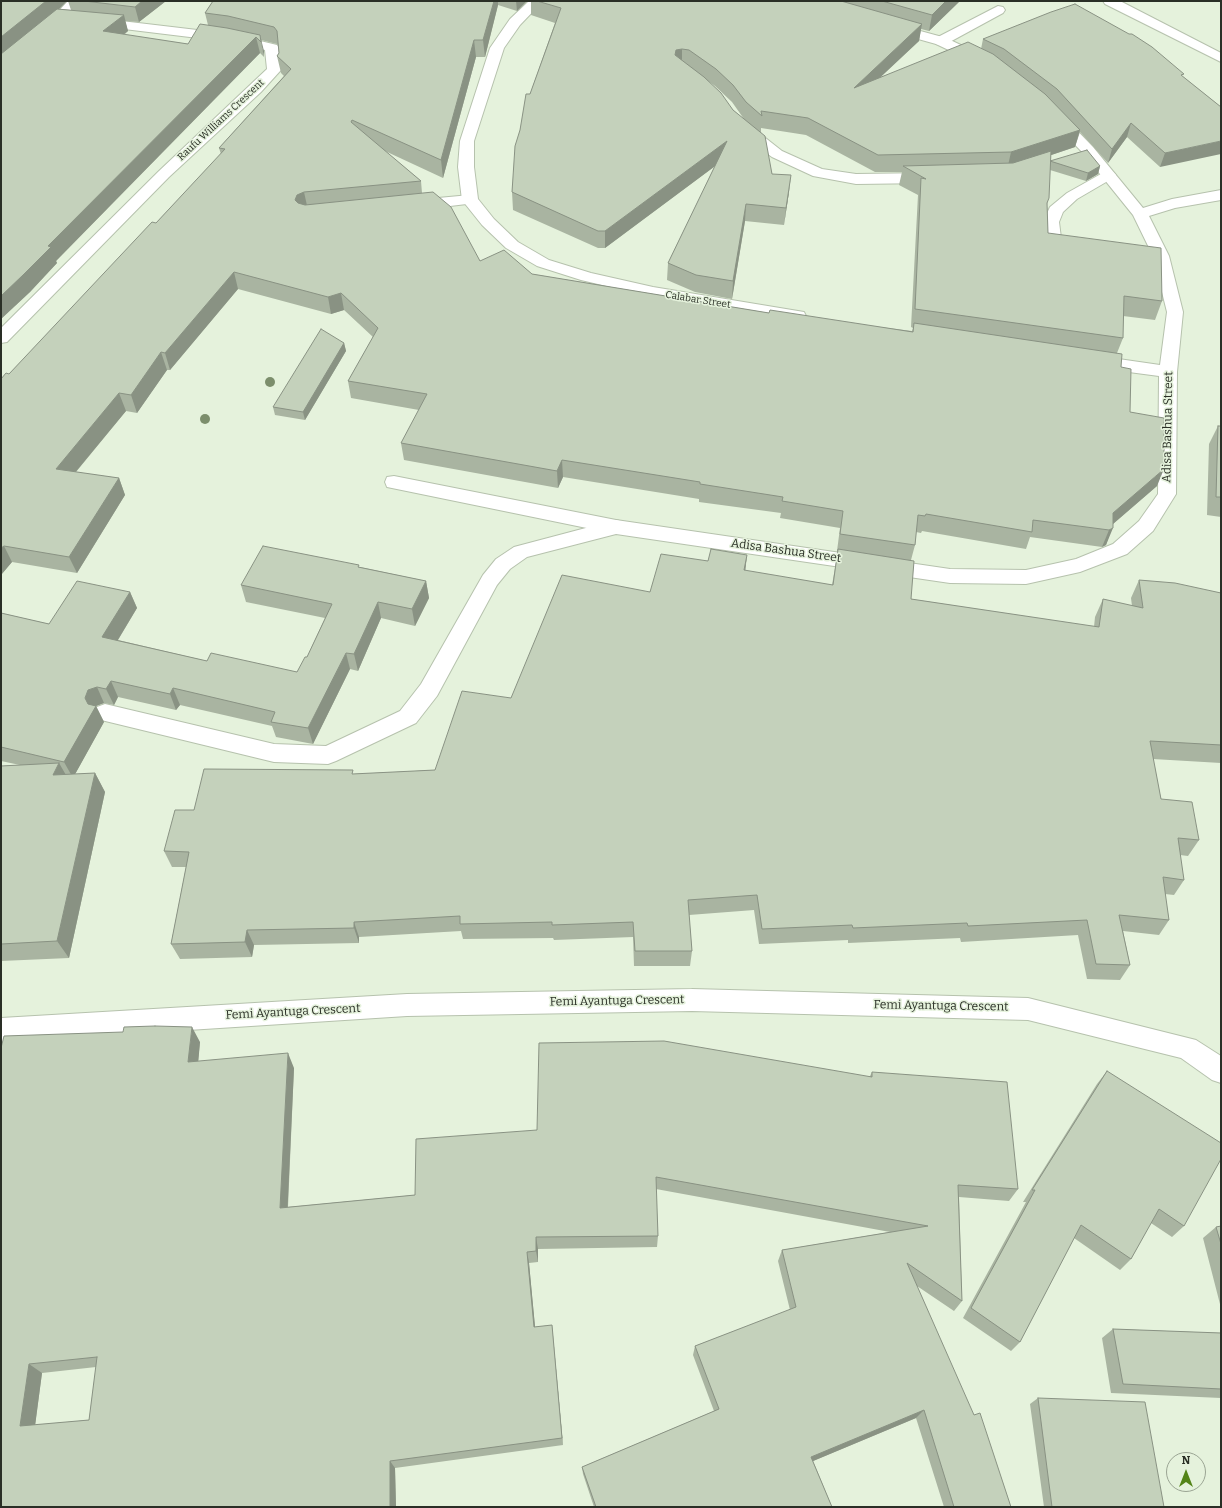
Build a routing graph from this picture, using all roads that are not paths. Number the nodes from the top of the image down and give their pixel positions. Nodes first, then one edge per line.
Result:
1 (75, 1) edge
2 (536, 1) edge
3 (1110, 1) edge
4 (998, 10) dead end
5 (59, 19) junction
6 (872, 21) edge
7 (941, 41) junction
8 (1221, 58) edge
9 (1, 66) edge
10 (995, 67) edge
11 (1047, 107) edge
12 (734, 117) edge
13 (1108, 175) junction
14 (941, 178) edge
15 (1221, 195) edge
16 (470, 200) junction
17 (401, 207) edge
18 (1140, 214) junction
19 (1053, 238) edge
20 (817, 319) edge
21 (1, 338) edge
22 (1075, 358) edge
23 (1168, 372) junction
24 (394, 482) dead end
25 (616, 527) junction
26 (105, 713) dead end
27 (1, 1030) edge
28 (1221, 1071) edge

1 - 5 street
2 - 16 street
3 - 8 street
4 - 7 street
5 - 9 street
5 - 21 street, Raufu Williams Crescent
6 - 7 street
7 - 10 street
11 - 13 street, Adisa Bashua Street
12 - 14 street
13 - 18 street, Adisa Bashua Street
13 - 19 street
15 - 18 street
16 - 17 street
16 - 20 street, Calabar Street
18 - 23 street, Adisa Bashua Street
22 - 23 street
23 - 25 street, Adisa Bashua Street
24 - 25 street, Adisa Bashua Street
25 - 26 street
27 - 28 street, Femi Ayantuga Crescent

